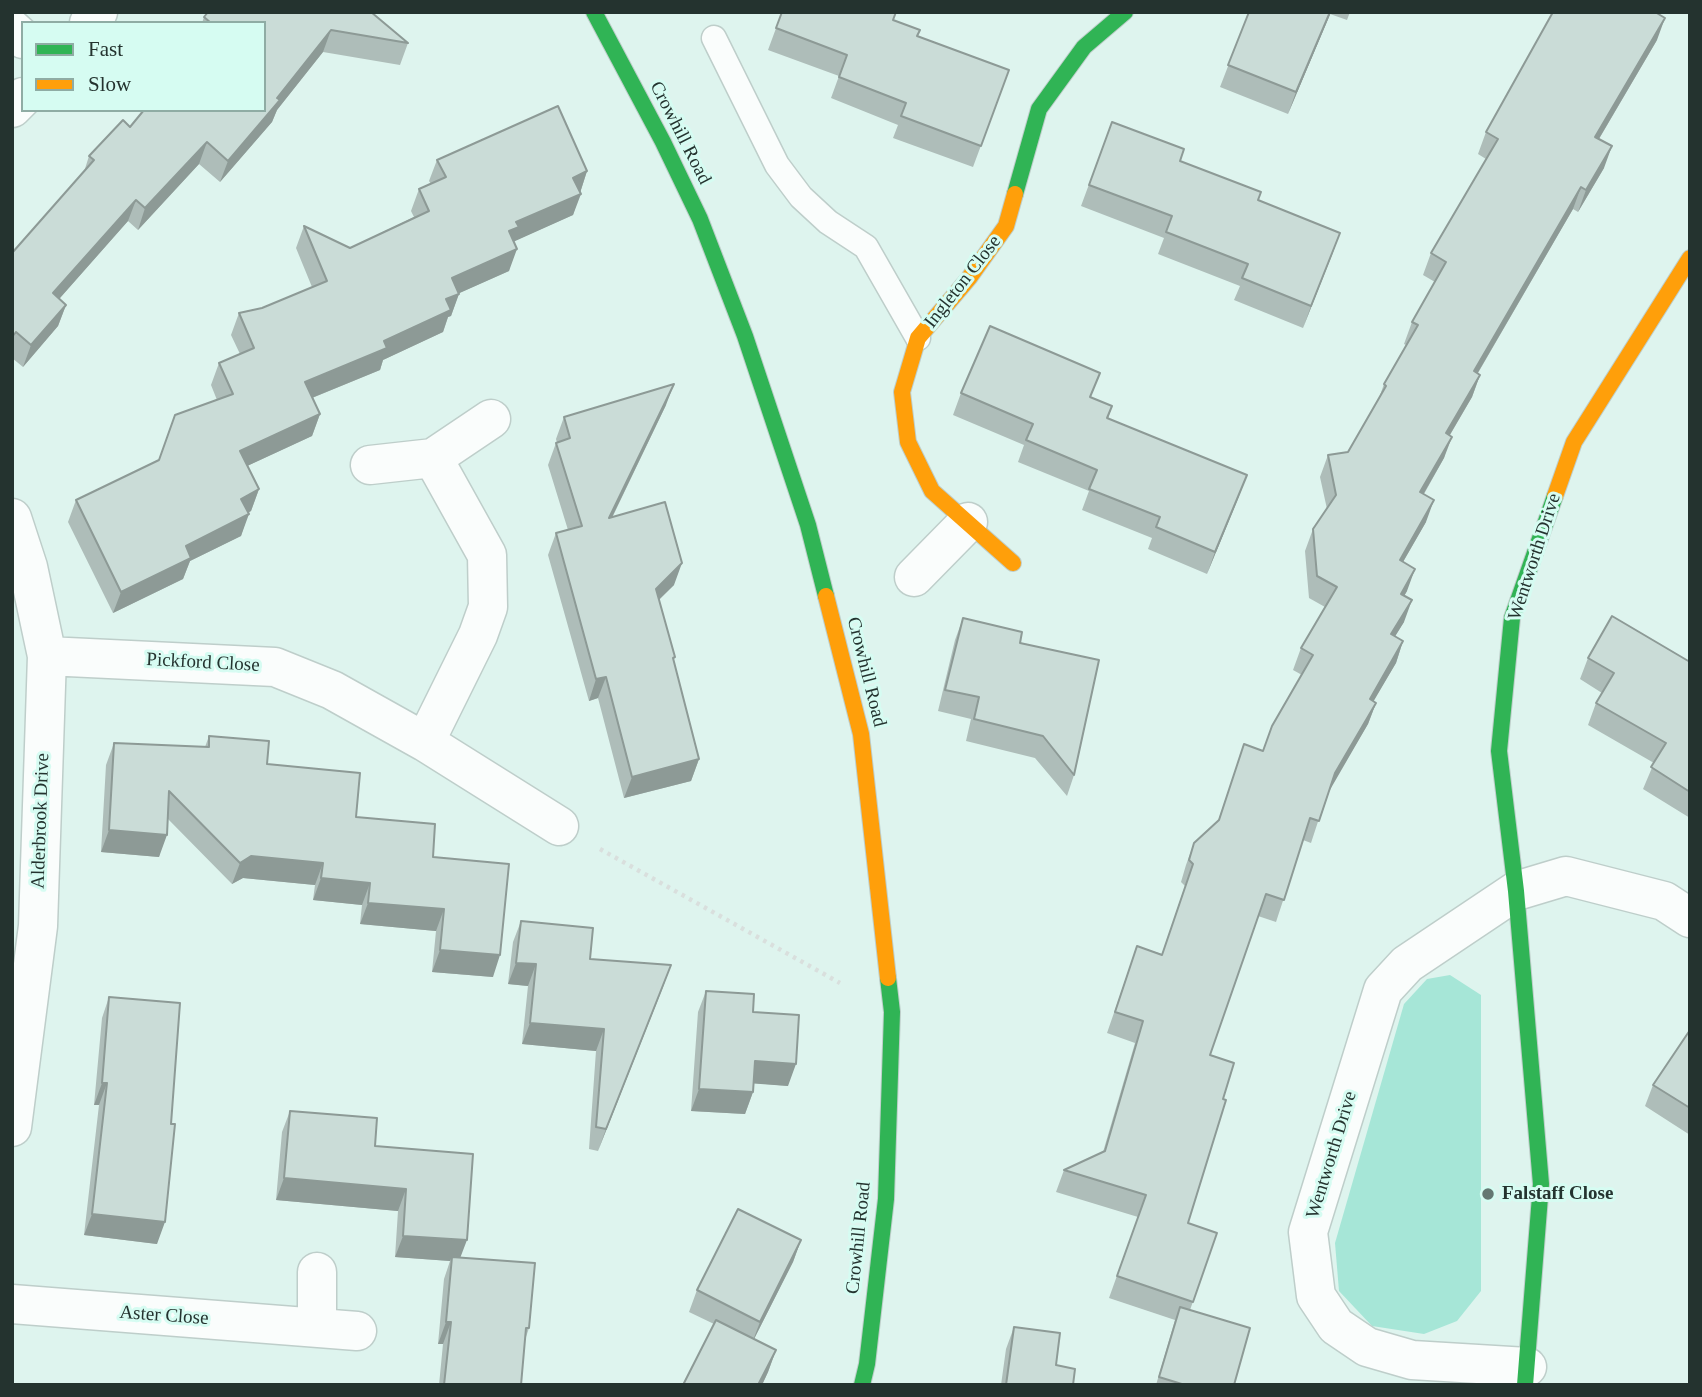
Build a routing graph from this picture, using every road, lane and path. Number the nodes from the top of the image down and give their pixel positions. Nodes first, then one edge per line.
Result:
1 (594, 12) edge
2 (1125, 12) edge
3 (714, 38) dead end
4 (1690, 258) edge
5 (918, 338) junction
6 (491, 419) dead end
7 (433, 458) junction
8 (370, 465) dead end
9 (12, 518) edge
10 (968, 522) junction
11 (1013, 563) dead end
12 (915, 577) dead end
13 (47, 656) junction
14 (425, 742) junction
15 (559, 826) joint
16 (1516, 891) junction
17 (1690, 918) edge
18 (892, 1012) junction
19 (12, 1127) edge
20 (317, 1272) dead end
21 (12, 1304) edge
22 (317, 1328) junction
23 (357, 1331) dead end
24 (1526, 1376) edge
25 (862, 1385) edge

1 - 18 street, Crowhill Road
2 - 5 street, Ingleton Close
3 - 5 lane
4 - 16 street, Wentworth Drive
5 - 10 street, Ingleton Close
6 - 7 street
7 - 8 street
7 - 14 street
9 - 13 street, Alderbrook Drive
10 - 11 street, Ingleton Close
10 - 12 street
13 - 14 street, Pickford Close
13 - 19 street, Alderbrook Drive
14 - 15 street, Pickford Close
15 - 18 path
16 - 17 street
16 - 24 street, Wentworth Drive
16 - 24 street, Wentworth Drive
18 - 25 street, Crowhill Road
20 - 22 street
21 - 22 street, Aster Close
22 - 23 street, Aster Close

